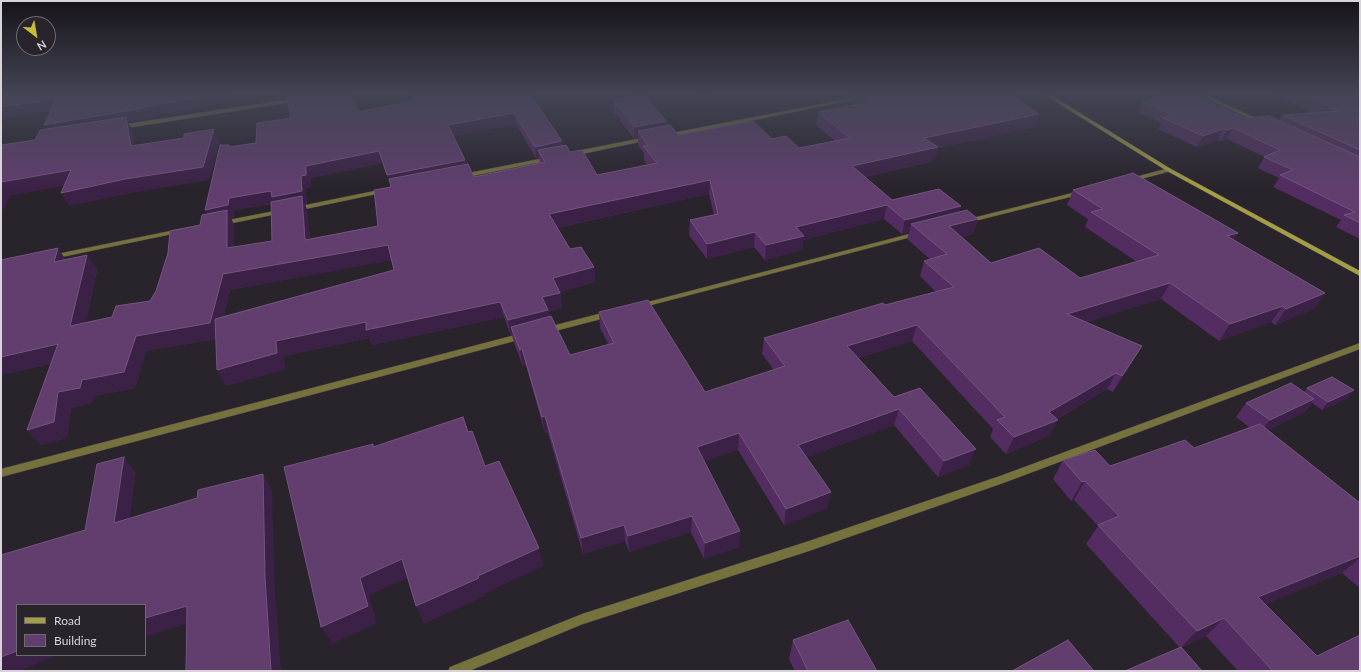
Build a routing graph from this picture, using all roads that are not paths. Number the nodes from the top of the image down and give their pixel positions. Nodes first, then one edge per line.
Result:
1 (129, 126) edge
2 (713, 126) edge
3 (1099, 126) edge
4 (112, 129) edge
5 (663, 136) edge
6 (656, 138) edge
7 (562, 156) edge
8 (554, 158) edge
9 (1169, 170) junction
10 (453, 178) edge
11 (1123, 182) edge
12 (391, 190) edge
13 (1084, 192) edge
14 (961, 223) edge
15 (219, 224) edge
16 (188, 230) edge
17 (923, 233) edge
18 (48, 258) edge
19 (1360, 274) edge
20 (633, 308) edge
21 (617, 312) edge
22 (1360, 346) edge
23 (1, 474) edge
24 (454, 671) edge

1 - 4 street
2 - 5 street
3 - 9 street
6 - 7 street
8 - 10 street
9 - 11 street
9 - 19 street
12 - 15 street
13 - 14 street
16 - 18 street
17 - 20 street
21 - 23 street
22 - 24 street

